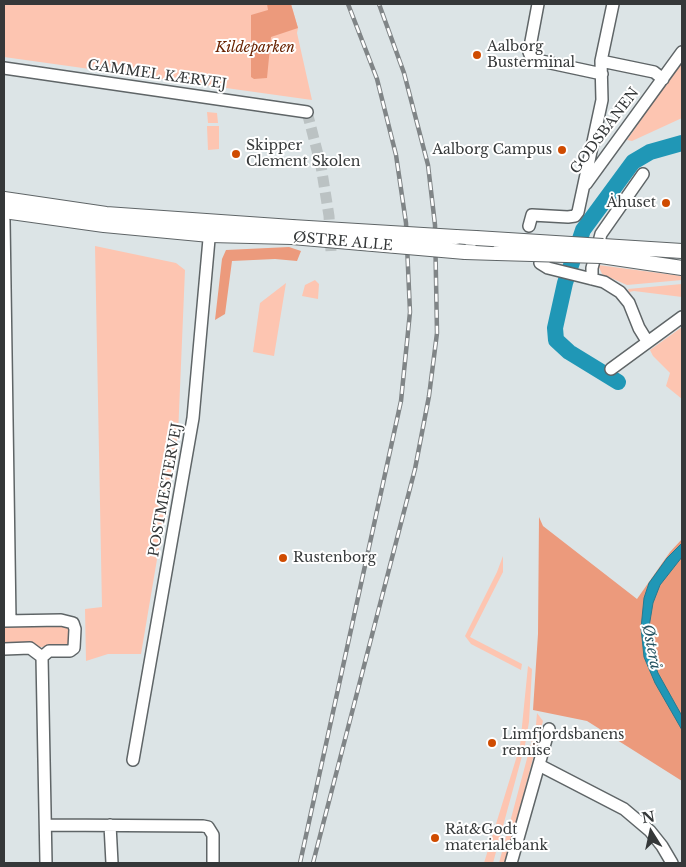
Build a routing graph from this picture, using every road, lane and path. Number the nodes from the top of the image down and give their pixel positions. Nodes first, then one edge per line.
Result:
1 (538, 4) edge
2 (613, 4) edge
3 (682, 52) edge
4 (601, 61) junction
5 (4, 68) edge
6 (602, 74) junction
7 (663, 79) junction
8 (307, 112) dead end
9 (644, 174) dead end
10 (583, 188) junction
11 (4, 199) edge
12 (4, 211) edge
13 (4, 220) edge
14 (529, 226) dead end
15 (210, 228) junction
16 (602, 251) junction
17 (682, 251) edge
18 (540, 263) dead end
19 (682, 268) edge
20 (592, 279) junction
21 (682, 317) edge
22 (647, 341) junction
23 (611, 369) dead end
24 (7, 621) edge
25 (4, 648) edge
26 (42, 657) junction
27 (549, 730) dead end
28 (133, 760) dead end
29 (539, 765) junction
30 (46, 825) junction
31 (110, 825) junction
32 (46, 863) edge
33 (112, 863) edge
34 (213, 863) edge
35 (511, 863) edge
36 (672, 863) edge

1 - 6 street
2 - 4 street, GODSBANEN
3 - 7 street, GODSBANEN
4 - 6 street, GODSBANEN
4 - 7 street
5 - 8 street, GAMMEL KÆRVEJ
6 - 10 street, GODSBANEN
7 - 10 street, GODSBANEN
9 - 20 street
10 - 14 street
11 - 15 street, ØSTRE ALLE
12 - 15 street, ØSTRE ALLE
13 - 24 street
15 - 16 street, ØSTRE ALLE, bridge
15 - 28 street, POSTMESTERVEJ
16 - 17 street, ØSTRE ALLE
16 - 19 street, ØSTRE ALLE
18 - 20 street
20 - 22 street
21 - 22 street
22 - 23 street
24 - 26 street
25 - 26 street
26 - 30 street
27 - 29 street
29 - 35 street
29 - 36 street
30 - 31 street
30 - 32 street
31 - 33 street
31 - 34 street

